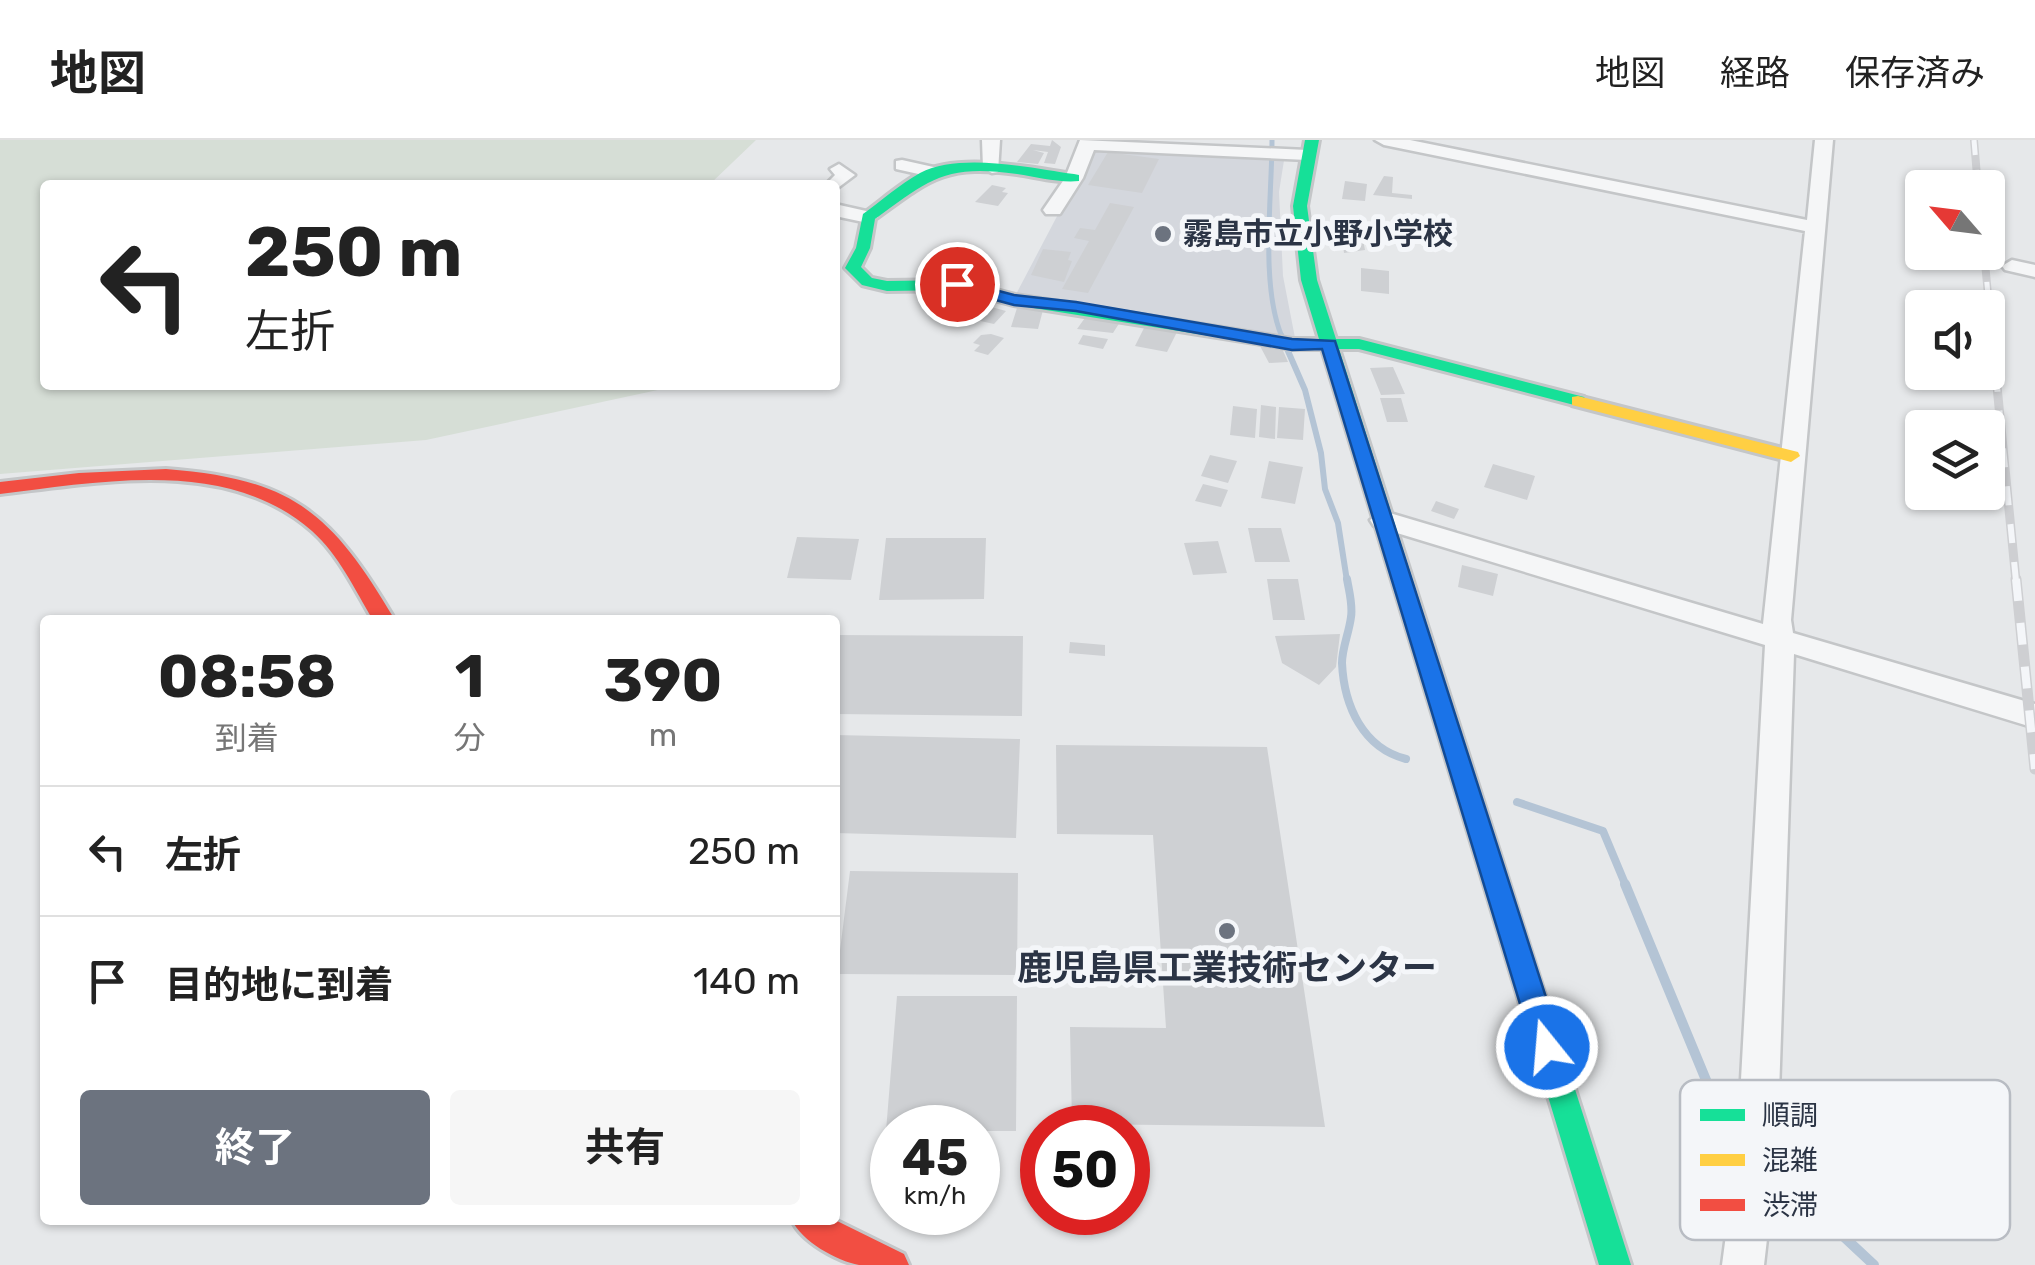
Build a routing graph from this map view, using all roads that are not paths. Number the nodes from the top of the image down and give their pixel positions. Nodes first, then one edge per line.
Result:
1 (992, 140) edge
2 (1384, 140) edge
3 (1824, 140) edge
4 (1088, 142) edge
5 (1294, 150) edge
6 (902, 164) dead end
7 (992, 168) junction
8 (932, 172) junction
9 (1074, 178) junction
10 (1053, 210) dead end
11 (840, 211) edge
12 (868, 217) junction
13 (1814, 226) junction
14 (844, 264) edge
15 (2012, 266) dead end
16 (2035, 270) edge
17 (1329, 344) junction
18 (1791, 456) junction
19 (0, 488) edge
20 (1383, 520) junction
21 (381, 615) edge
22 (1780, 640) junction
23 (2035, 716) edge
24 (1760, 1080) edge
25 (815, 1225) edge
26 (1745, 1240) edge
27 (893, 1265) edge
28 (1616, 1265) edge
29 (1742, 1265) edge

1 - 7 street
2 - 13 street
3 - 13 street
4 - 5 street
4 - 9 street
5 - 17 street
6 - 8 street
7 - 8 street
7 - 9 street
8 - 12 street
9 - 10 street
11 - 12 street
12 - 14 street
13 - 18 street
14 - 17 street
15 - 16 street
17 - 18 street
17 - 20 street
18 - 22 street
19 - 21 street
20 - 22 street
20 - 28 street
22 - 23 street
22 - 24 street
25 - 27 street
26 - 29 street

